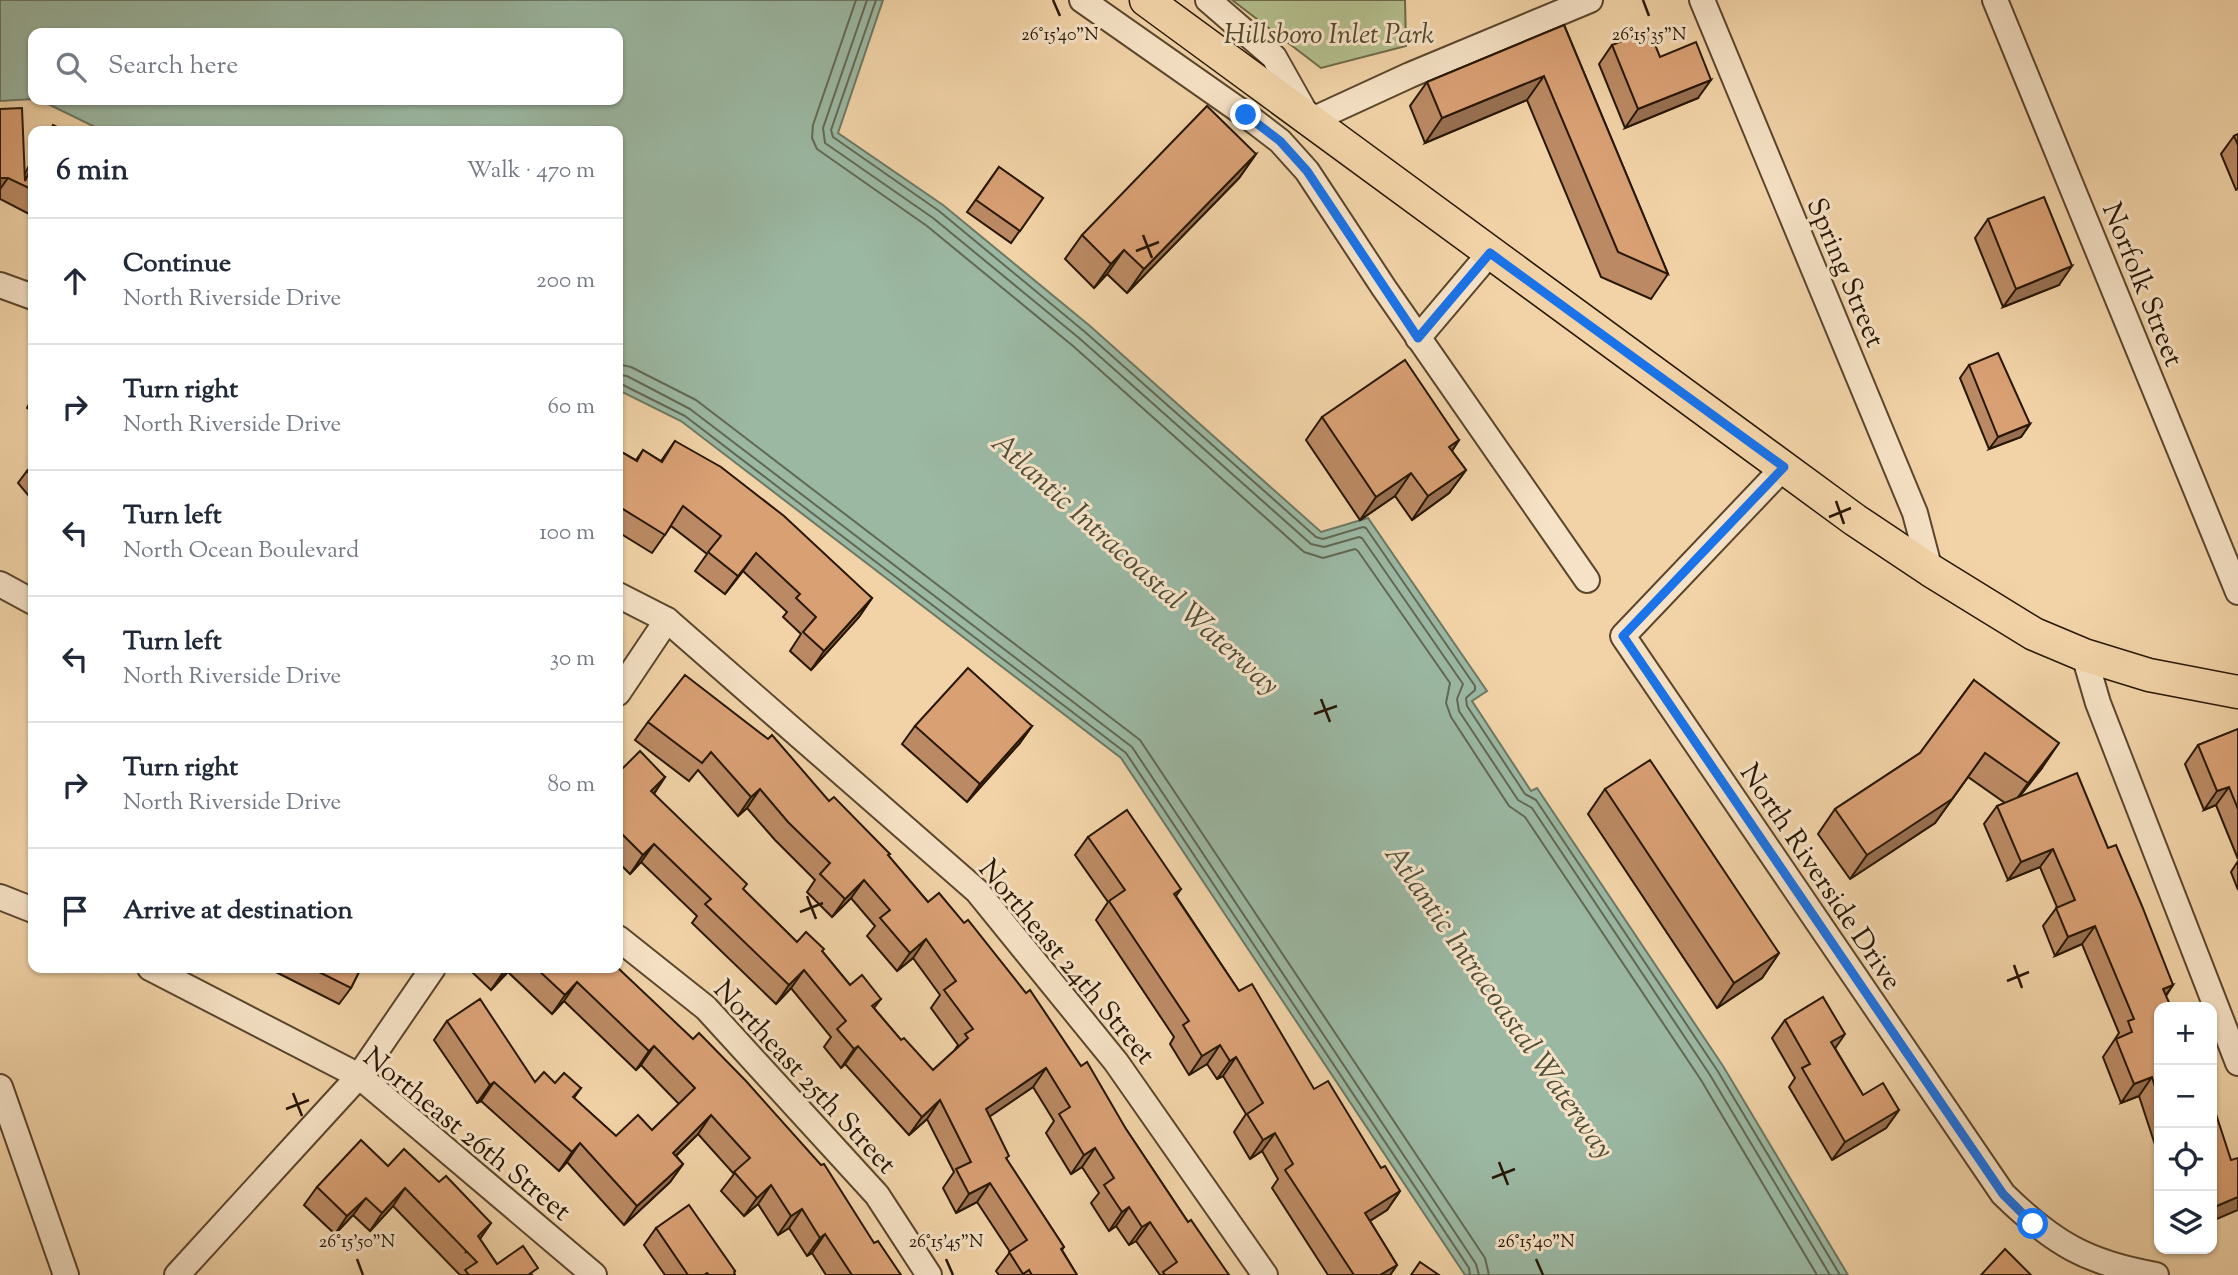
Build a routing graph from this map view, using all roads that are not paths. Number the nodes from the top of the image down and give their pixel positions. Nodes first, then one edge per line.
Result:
1 (1082, 0) edge
2 (1146, 0) edge
3 (1208, 0) edge
4 (1590, 0) edge
5 (1702, 0) edge
6 (1995, 0) edge
7 (1310, 121) junction
8 (1490, 253) junction
9 (0, 285) edge
10 (28, 295) edge
11 (1418, 338) junction
12 (1784, 467) junction
13 (1930, 570) junction
14 (1587, 580) dead end
15 (0, 584) edge
16 (2238, 592) edge
17 (623, 598) edge
18 (28, 599) edge
19 (667, 620) junction
20 (2084, 654) junction
21 (623, 686) edge
22 (2238, 692) edge
23 (0, 897) edge
24 (28, 908) edge
25 (623, 942) edge
26 (160, 973) edge
27 (430, 973) edge
28 (2238, 1063) edge
29 (359, 1076) junction
30 (0, 1087) edge
31 (66, 1275) edge
32 (177, 1275) edge
33 (594, 1275) edge
34 (929, 1275) edge
35 (1265, 1275) edge
36 (2156, 1275) edge

1 - 11 street
2 - 7 main road
3 - 7 street
4 - 7 street
5 - 13 street, Spring Street
6 - 16 street, Norfolk Street
7 - 8 main road
8 - 11 street
8 - 12 main road
9 - 10 street
11 - 14 street
12 - 13 main road
12 - 36 street, North Riverside Drive
13 - 20 main road
15 - 18 street
17 - 19 street, Northeast 24th Street
19 - 21 street
19 - 35 street, Northeast 24th Street
20 - 22 main road
20 - 28 street
23 - 24 street
25 - 34 street, Northeast 25th Street
26 - 29 street, Northeast 26th Street
27 - 29 street
29 - 32 street
29 - 33 street, Northeast 26th Street
30 - 31 street

